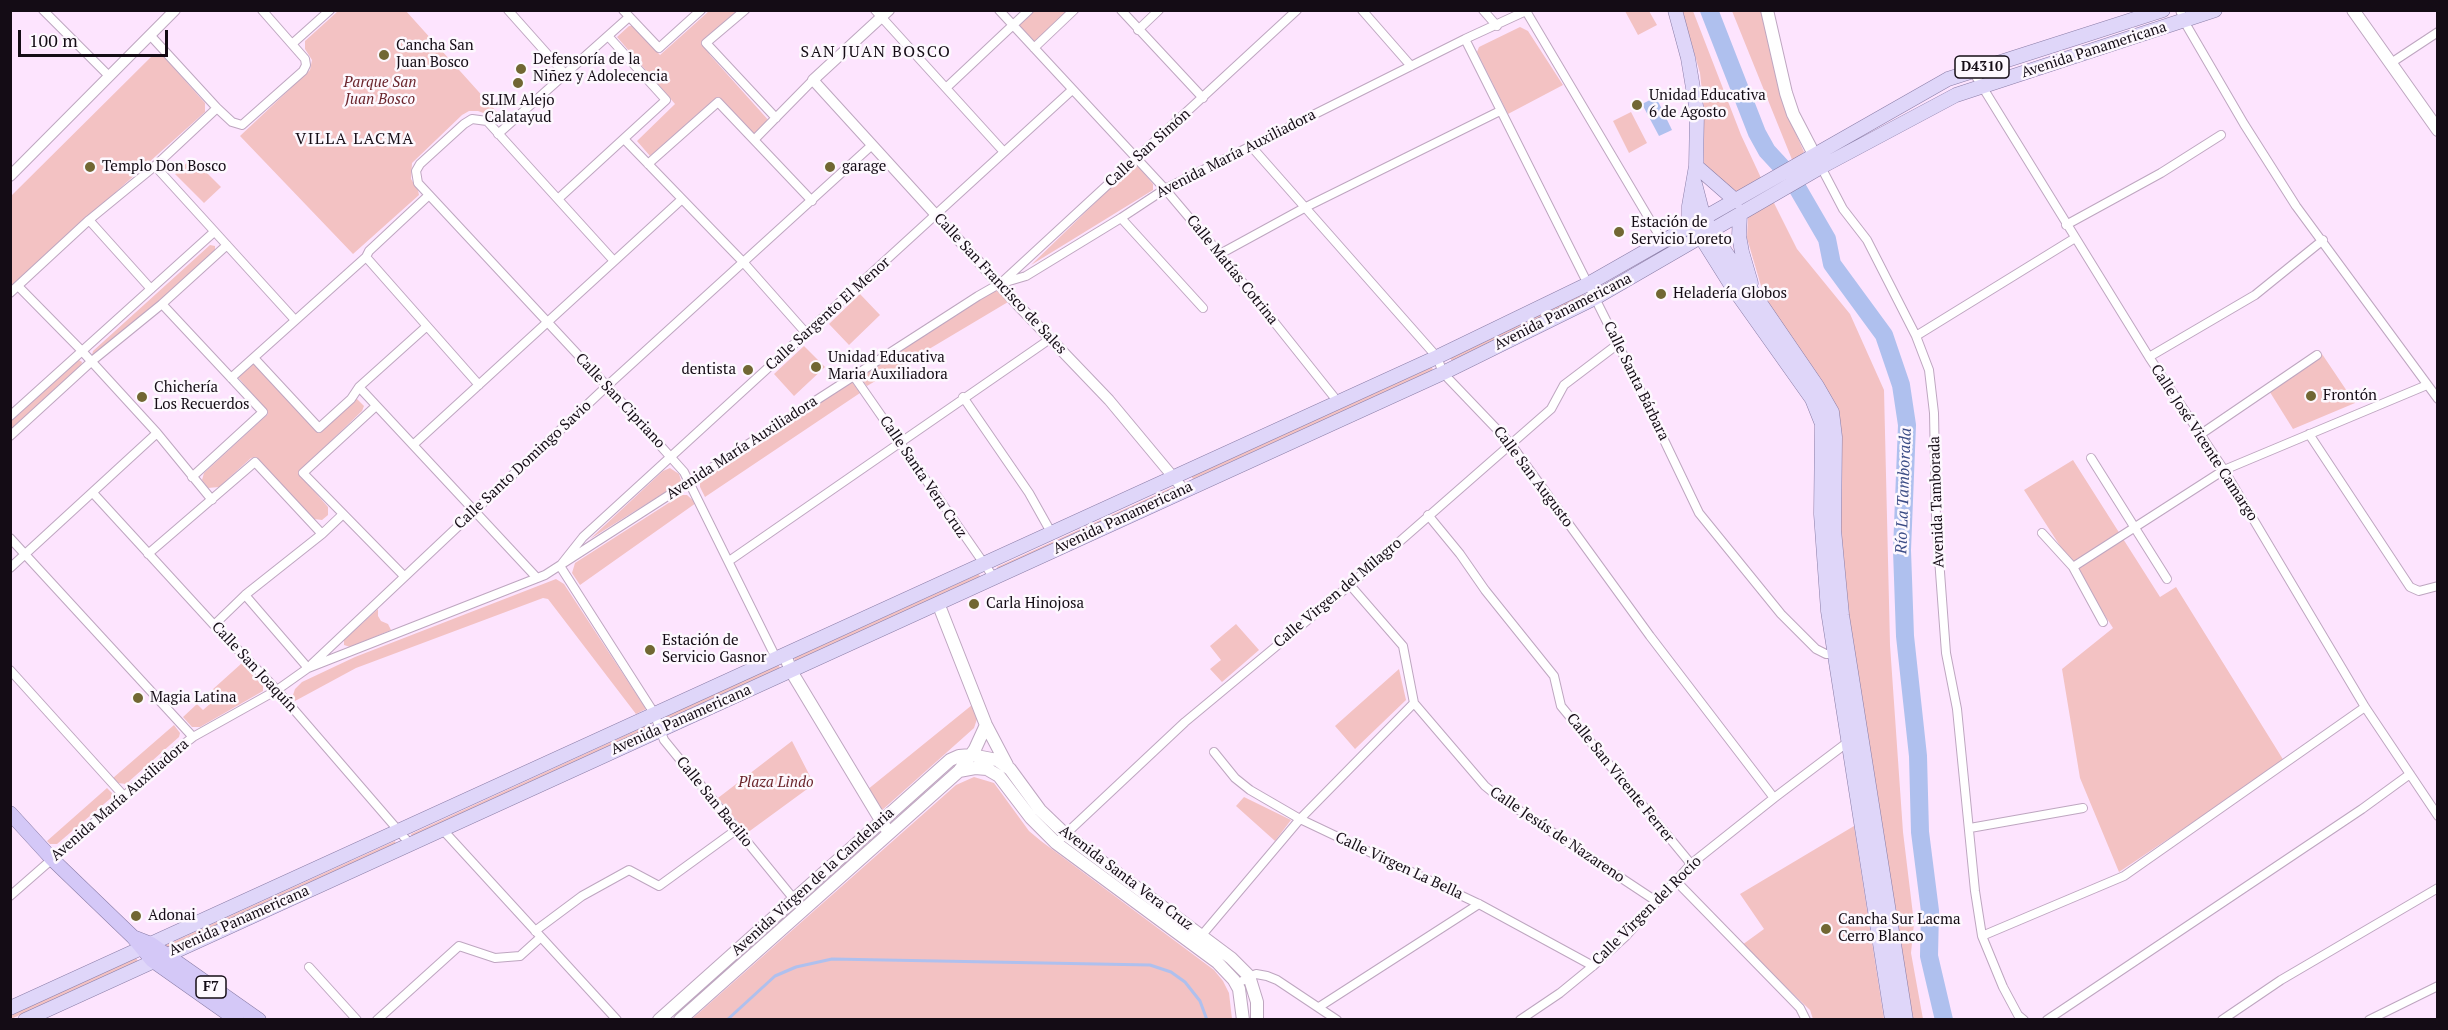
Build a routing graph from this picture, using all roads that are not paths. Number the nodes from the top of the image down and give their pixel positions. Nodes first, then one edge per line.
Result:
1 (43, 10) edge
2 (175, 10) edge
3 (262, 10) edge
4 (330, 10) edge
5 (508, 10) edge
6 (701, 10) edge
7 (744, 10) edge
8 (999, 10) edge
9 (1029, 10) edge
10 (1074, 10) edge
11 (1121, 10) edge
12 (1297, 10) edge
13 (1362, 10) edge
14 (1483, 10) edge
15 (1675, 10) edge
16 (1767, 10) edge
17 (2163, 10) edge
18 (2215, 10) edge
19 (2353, 10) edge
20 (1159, 11) edge
21 (1527, 11) edge
22 (882, 13) edge
23 (2144, 13) edge
24 (626, 14) edge
25 (2182, 16) edge
26 (1013, 25) junction
27 (1497, 26) junction
28 (1138, 30) junction
29 (2438, 32) edge
30 (150, 35) junction
31 (608, 36) junction
32 (1465, 39) junction
33 (292, 44) junction
34 (1034, 48) junction
35 (2391, 63) junction
36 (1411, 66) junction
37 (1972, 70) junction
38 (565, 74) junction
39 (109, 76) junction
40 (813, 80) junction
41 (1982, 85) junction
42 (946, 88) junction
43 (1072, 90) junction
44 (1203, 98) junction
45 (217, 108) junction
46 (1500, 111) junction
47 (776, 118) junction
48 (2437, 129) edge
49 (498, 134) junction
50 (2221, 135) dead end
51 (624, 139) junction
52 (754, 140) junction
53 (872, 145) junction
54 (1250, 145) junction
55 (1004, 152) junction
56 (1136, 159) junction
57 (1818, 160) junction
58 (648, 164) junction
59 (155, 166) junction
60 (1695, 173) junction
61 (10, 177) edge
62 (1165, 189) junction
63 (429, 195) junction
64 (558, 199) junction
65 (681, 200) junction
66 (812, 201) junction
67 (1306, 207) junction
68 (1738, 207) junction
69 (936, 214) junction
70 (1121, 219) junction
71 (89, 220) junction
72 (1699, 222) junction
73 (2066, 225) junction
74 (214, 232) junction
75 (1706, 235) junction
76 (2075, 238) junction
77 (2323, 240) junction
78 (1663, 242) junction
79 (227, 245) junction
80 (1220, 254) junction
81 (366, 257) junction
82 (614, 261) junction
83 (744, 263) junction
84 (999, 284) junction
85 (1588, 284) junction
86 (18, 286) junction
87 (151, 290) junction
88 (10, 293) edge
89 (1595, 298) junction
90 (1757, 299) junction
91 (162, 304) junction
92 (1203, 308) dead end
93 (295, 320) junction
94 (547, 323) junction
95 (427, 326) junction
96 (807, 333) junction
97 (1917, 336) junction
98 (1050, 339) junction
99 (1618, 344) junction
100 (81, 350) junction
101 (2317, 355) dead end
102 (1437, 357) junction
103 (2149, 357) junction
104 (254, 358) junction
105 (92, 361) junction
106 (1443, 373) junction
107 (853, 375) junction
108 (231, 378) junction
109 (479, 385) junction
110 (2427, 385) junction
111 (608, 386) junction
112 (359, 387) junction
113 (963, 398) junction
114 (2438, 399) edge
115 (1338, 402) junction
116 (375, 406) junction
117 (10, 416) edge
118 (157, 433) junction
119 (2201, 434) junction
120 (2309, 434) junction
121 (10, 436) edge
122 (900, 442) junction
123 (1510, 443) junction
124 (413, 445) junction
125 (672, 456) junction
126 (2091, 458) dead end
127 (2224, 470) junction
128 (192, 477) junction
129 (1176, 477) junction
130 (690, 482) junction
131 (1184, 490) junction
132 (93, 493) junction
133 (212, 500) junction
134 (475, 511) junction
135 (342, 515) junction
136 (1428, 515) junction
137 (2134, 528) junction
138 (2042, 533) dead end
139 (322, 534) junction
140 (1052, 534) junction
141 (10, 538) edge
142 (26, 554) junction
143 (148, 554) junction
144 (729, 561) junction
145 (984, 565) junction
146 (560, 566) junction
147 (2073, 567) junction
148 (10, 568) edge
149 (404, 576) junction
150 (537, 578) junction
151 (994, 578) junction
152 (2167, 579) dead end
153 (1350, 585) junction
154 (2438, 586) edge
155 (245, 595) junction
156 (938, 603) junction
157 (2103, 622) dead end
158 (214, 625) junction
159 (1835, 654) junction
160 (780, 657) junction
161 (308, 668) junction
162 (10, 670) edge
163 (791, 671) junction
164 (278, 690) junction
165 (1414, 703) junction
166 (2366, 707) junction
167 (654, 713) junction
168 (986, 725) junction
169 (660, 729) junction
170 (193, 737) junction
171 (1856, 743) junction
172 (1214, 752) dead end
173 (971, 755) junction
174 (1010, 769) junction
175 (959, 771) junction
176 (2410, 774) junction
177 (123, 795) junction
178 (1774, 798) junction
179 (2083, 808) dead end
180 (10, 813) edge
181 (2438, 816) edge
182 (1300, 819) junction
183 (880, 822) junction
184 (1970, 828) junction
185 (442, 829) junction
186 (736, 830) junction
187 (399, 832) junction
188 (890, 833) junction
189 (1060, 838) junction
190 (410, 844) junction
191 (52, 859) junction
192 (1691, 864) junction
193 (1675, 880) junction
194 (2438, 888) edge
195 (10, 896) edge
196 (793, 898) junction
197 (1656, 901) junction
198 (1479, 904) junction
199 (802, 909) junction
200 (538, 934) junction
201 (1202, 935) junction
202 (1982, 936) junction
203 (146, 947) junction
204 (158, 957) junction
205 (1593, 966) junction
206 (309, 967) dead end
207 (1249, 976) junction
208 (1236, 984) junction
209 (2438, 986) edge
210 (1319, 1007) junction
211 (10, 1008) edge
212 (1802, 1018) edge
213 (25, 1020) edge
214 (237, 1020) edge
215 (259, 1020) edge
216 (357, 1020) edge
217 (377, 1020) edge
218 (617, 1020) edge
219 (659, 1020) edge
220 (680, 1020) edge
221 (1243, 1020) edge
222 (1257, 1020) edge
223 (1337, 1020) edge
224 (1520, 1020) edge
225 (1892, 1020) edge
226 (1905, 1020) edge
227 (2024, 1020) edge
228 (2047, 1020) edge
229 (2222, 1020) edge
230 (2369, 1020) edge

1 - 39 street
2 - 30 street
3 - 33 street
4 - 33 street
5 - 38 street
6 - 24 street
7 - 47 street
8 - 26 street, Calle Matías Cotrina
9 - 26 street
10 - 34 street
11 - 28 street
12 - 44 street, Calle San Simón
13 - 36 street
14 - 27 street
15 - 60 main road
16 - 57 main road, Avenida Tamborada
17 - 23 main road, Avenida Panamericana / D4310
18 - 25 main road, Avenida Panamericana / D4310
19 - 35 main road
20 - 28 street
21 - 27 street, Avenida María Auxiliadora
21 - 78 street
22 - 40 street
22 - 42 street
23 - 37 main road, Avenida Panamericana / D4310
24 - 31 street
25 - 41 main road, Avenida Panamericana / D4310
25 - 77 street
26 - 34 street, Calle Matías Cotrina
26 - 42 street
27 - 32 street, Avenida María Auxiliadora
28 - 44 street
29 - 35 street
30 - 39 street
30 - 45 street
31 - 38 street
31 - 51 street
32 - 36 street, Avenida María Auxiliadora
32 - 46 street, Calle Santa Bárbara
33 - 45 street
34 - 43 street, Calle Matías Cotrina
35 - 48 main road
36 - 54 street, Avenida María Auxiliadora
37 - 41 street, Calle José Vicente Camargo
37 - 57 main road, Avenida Panamericana / D4310
38 - 49 street
39 - 61 street
40 - 47 street
40 - 53 street, Calle San Francisco de Sales
41 - 57 main road, Avenida Panamericana / D4310
41 - 73 street, Calle José Vicente Camargo
42 - 55 street
43 - 55 street, Calle Sargento El Menor
43 - 56 street, Calle Matías Cotrina
44 - 56 street, Calle San Simón
45 - 59 street
46 - 67 street
46 - 85 street, Calle Santa Bárbara
47 - 52 street
49 - 63 street, Calle San Cipriano
49 - 64 street
50 - 73 street
51 - 58 street
51 - 64 street
52 - 58 street
52 - 66 street
53 - 66 street, Calle Santo Domingo Savio
53 - 69 street, Calle San Francisco de Sales
54 - 62 street, Avenida María Auxiliadora
54 - 67 street, Calle San Augusto
55 - 69 street, Calle Sargento El Menor
56 - 62 street, Calle Matías Cotrina
56 - 84 street, Calle San Simón
57 - 68 main road, Avenida Panamericana
57 - 97 street, Avenida Tamborada
58 - 65 street
59 - 71 street
59 - 74 street
60 - 68 main road
60 - 72 main road
62 - 70 street, Avenida María Auxiliadora
62 - 80 street, Calle Matías Cotrina
63 - 81 street
63 - 94 street, Calle San Cipriano
64 - 82 street
65 - 82 street
65 - 83 street
66 - 83 street, Calle Santo Domingo Savio
67 - 80 street
67 - 102 street, Calle San Augusto
68 - 72 main road, Avenida Panamericana
68 - 75 main road, Avenida Panamericana
68 - 90 main road
69 - 84 street, Calle San Francisco de Sales
69 - 96 street, Calle Sargento El Menor
70 - 84 street, Avenida María Auxiliadora
70 - 92 street
71 - 86 street
71 - 87 street
72 - 75 main road
72 - 78 main road, Avenida Panamericana
73 - 76 street, Calle José Vicente Camargo
74 - 79 street
74 - 87 street
75 - 89 main road, Avenida Panamericana
75 - 90 main road
75 - 159 main road
76 - 97 street
76 - 103 street, Calle José Vicente Camargo
77 - 103 street
77 - 110 street
78 - 85 main road, Avenida Panamericana
79 - 91 street
79 - 93 street
80 - 115 street, Calle Matías Cotrina
81 - 93 street
81 - 95 street
82 - 94 street
83 - 96 street
83 - 111 street, Calle Santo Domingo Savio
84 - 98 street, Calle San Francisco de Sales
84 - 107 street, Avenida María Auxiliadora
85 - 89 street, Calle Santa Bárbara
85 - 102 main road, Avenida Panamericana
86 - 88 street
86 - 100 street
87 - 100 street
89 - 99 street, Calle Santa Bárbara
89 - 106 main road, Avenida Panamericana
90 - 171 main road
91 - 105 street
91 - 108 street
93 - 104 street
94 - 109 street
94 - 111 street, Calle San Cipriano
95 - 109 street
95 - 112 street
96 - 125 street, Calle Sargento El Menor
97 - 184 street, Avenida Tamborada
98 - 113 street
98 - 129 street, Calle San Francisco de Sales
99 - 123 street, Calle Virgen del Milagro
99 - 159 street, Calle Santa Bárbara
100 - 105 street
100 - 117 street
101 - 119 street
102 - 106 street, Calle San Augusto
102 - 115 main road, Avenida Panamericana
103 - 119 street, Calle José Vicente Camargo
104 - 108 street
104 - 112 street
105 - 118 street
105 - 121 street
106 - 123 street, Calle San Augusto
106 - 131 main road, Avenida Panamericana
107 - 122 street, Calle Santa Vera Cruz
107 - 130 street, Avenida María Auxiliadora
108 - 128 street
109 - 124 street
110 - 114 street
110 - 120 street
111 - 125 street, Calle San Cipriano
111 - 134 street, Calle Santo Domingo Savio
112 - 116 street
113 - 122 street
113 - 140 street
115 - 129 main road, Avenida Panamericana
116 - 124 street
116 - 135 street
118 - 128 street
118 - 132 street
119 - 127 street, Calle José Vicente Camargo
120 - 127 street
120 - 154 street
122 - 144 street
122 - 145 street, Calle Santa Vera Cruz
123 - 136 street, Calle Virgen del Milagro
123 - 178 street, Calle San Augusto
124 - 134 street
125 - 130 street, Calle San Cipriano
125 - 146 street, Calle Sargento El Menor
126 - 137 street
127 - 137 street
127 - 166 street, Calle José Vicente Camargo
128 - 133 street
129 - 131 street, Calle San Francisco de Sales
129 - 140 main road, Avenida Panamericana
130 - 144 street, Calle San Cipriano
130 - 146 street, Avenida María Auxiliadora
131 - 151 main road, Avenida Panamericana
132 - 142 street
132 - 143 street, Calle San Joaquín
133 - 139 street
133 - 143 street
134 - 149 street, Calle Santo Domingo Savio
134 - 150 street
135 - 139 street
135 - 149 street
136 - 153 street, Calle Virgen del Milagro
136 - 192 street, Calle San Vicente Ferrer
137 - 147 street
137 - 152 street
138 - 147 street
139 - 155 street
140 - 145 main road, Avenida Panamericana
141 - 142 street
142 - 148 street
142 - 170 street
143 - 158 street, Calle San Joaquín
144 - 160 street, Calle San Cipriano
145 - 151 street, Calle Santa Vera Cruz
145 - 160 main road, Avenida Panamericana
146 - 150 street, Avenida María Auxiliadora
146 - 167 street, Calle San Bacilio
147 - 157 street
149 - 161 street, Calle Santo Domingo Savio
150 - 161 street, Avenida María Auxiliadora
151 - 156 main road, Avenida Panamericana
153 - 165 street, Calle Jesús de Nazareno
153 - 189 street, Calle Virgen del Milagro
155 - 158 street
155 - 161 street
156 - 163 main road, Avenida Panamericana
156 - 168 main road
158 - 164 street, Calle San Joaquín
159 - 171 main road
160 - 163 main road, Calle San Cipriano
160 - 167 main road, Avenida Panamericana
161 - 164 street, Avenida María Auxiliadora
162 - 177 street
163 - 169 main road, Avenida Panamericana
163 - 183 main road, Calle San Cipriano
164 - 170 street, Avenida María Auxiliadora
164 - 187 street, Calle San Joaquín
165 - 182 street
165 - 197 street, Calle Jesús de Nazareno
166 - 176 street, Calle José Vicente Camargo
166 - 202 street
167 - 169 street, Calle San Bacilio
167 - 187 main road, Avenida Panamericana
168 - 173 main road, Avenida Virgen de la Candelaria
168 - 174 main road
169 - 185 main road, Avenida Panamericana
169 - 186 street, Calle San Bacilio
170 - 177 street, Avenida María Auxiliadora
171 - 178 street, Calle Virgen del Rocío
171 - 225 main road
171 - 226 main road
172 - 182 street, Calle Virgen La Bella
173 - 174 main road
173 - 175 main road, Avenida Virgen de la Candelaria
173 - 183 main road, Avenida Virgen de la Candelaria
174 - 189 main road, Avenida Santa Vera Cruz
175 - 188 main road, Avenida Virgen de la Candelaria
175 - 189 main road, Avenida Santa Vera Cruz
176 - 181 street, Calle José Vicente Camargo
176 - 228 street
177 - 191 street, Avenida María Auxiliadora
178 - 192 street, Calle Virgen del Rocío
179 - 184 street
180 - 191 highway, F7
182 - 198 street, Calle Virgen La Bella
182 - 201 street
183 - 188 main road, Calle San Cipriano
183 - 196 main road, Avenida Virgen de la Candelaria
184 - 202 street, Avenida Tamborada
185 - 190 main road, Avenida Panamericana
185 - 200 street
186 - 196 street, Calle San Bacilio
186 - 200 street
187 - 190 street, Calle San Joaquín
187 - 203 main road, Avenida Panamericana
188 - 199 main road, Avenida Virgen de la Candelaria
189 - 201 main road, Avenida Santa Vera Cruz
189 - 208 main road, Avenida Santa Vera Cruz
190 - 204 main road, Avenida Panamericana
191 - 195 street, Avenida María Auxiliadora
191 - 203 highway, F7
192 - 193 street, Calle Virgen del Rocío
193 - 197 street, Calle Virgen del Rocío
193 - 212 street
194 - 229 street
196 - 199 street, Calle San Bacilio
196 - 219 main road, Avenida Virgen de la Candelaria
197 - 205 street, Calle Virgen del Rocío
198 - 205 street, Calle Virgen La Bella
198 - 210 street
199 - 220 main road, Avenida Virgen de la Candelaria
200 - 217 street
200 - 218 street
201 - 207 main road, Avenida Santa Vera Cruz
202 - 227 street, Avenida Tamborada
203 - 204 highway, F7
203 - 211 main road, Avenida Panamericana
204 - 213 main road, Avenida Panamericana
204 - 214 highway, F7
204 - 215 highway, F7
205 - 224 street, Calle Virgen del Rocío
206 - 216 street
207 - 208 street
207 - 210 street
207 - 222 main road
208 - 221 main road, Avenida Santa Vera Cruz
209 - 230 street
210 - 223 street

